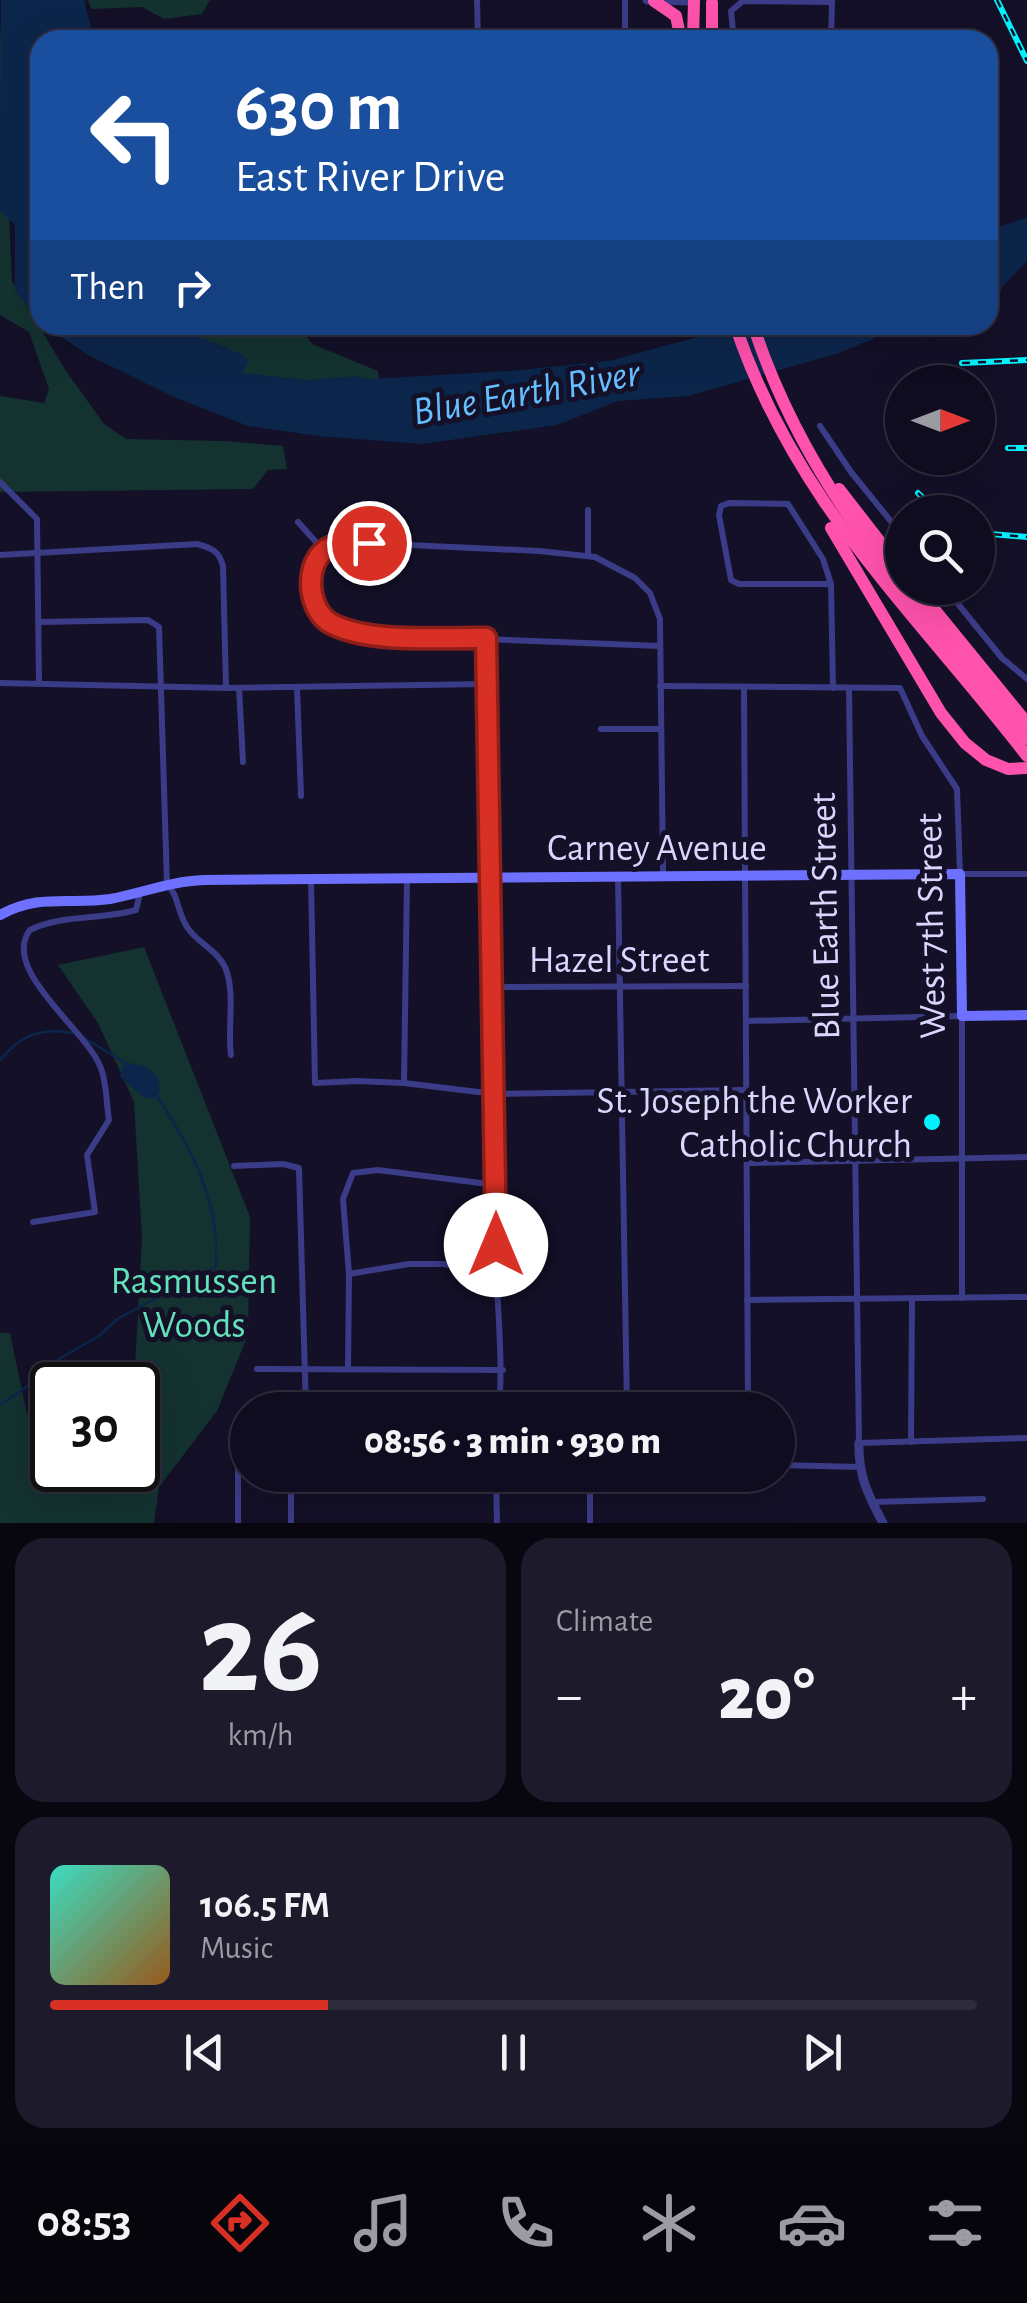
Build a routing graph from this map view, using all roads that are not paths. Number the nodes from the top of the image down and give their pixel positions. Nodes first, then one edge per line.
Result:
1 (477, 0) edge
2 (625, 0) edge
3 (646, 0) edge
4 (654, 1) edge
5 (694, 1) edge
6 (832, 1) edge
7 (712, 3) dead end
8 (712, 22) junction
9 (478, 30) edge
10 (625, 30) edge
11 (679, 30) edge
12 (694, 30) edge
13 (712, 30) edge
14 (733, 30) edge
15 (832, 30) edge
16 (739, 335) edge
17 (757, 335) edge
18 (820, 426) dead end
19 (799, 437) junction
20 (797, 464) junction
21 (0, 482) edge
22 (588, 510) dead end
23 (885, 514) edge
24 (298, 522) dead end
25 (885, 548) edge
26 (324, 551) junction
27 (39, 554) junction
28 (0, 555) edge
29 (588, 556) junction
30 (885, 565) edge
31 (831, 584) junction
32 (917, 605) edge
33 (931, 605) edge
34 (959, 605) edge
35 (39, 622) junction
36 (486, 638) junction
37 (660, 646) junction
38 (1027, 679) edge
39 (0, 683) edge
40 (39, 684) junction
41 (487, 684) junction
42 (161, 686) junction
43 (660, 686) junction
44 (744, 687) junction
45 (226, 688) junction
46 (239, 688) junction
47 (297, 688) junction
48 (833, 688) junction
49 (849, 688) junction
50 (1027, 723) edge
51 (602, 728) dead end
52 (660, 729) junction
53 (1025, 748) edge
54 (243, 762) dead end
55 (1027, 768) edge
56 (301, 796) dead end
57 (851, 874) junction
58 (960, 874) junction
59 (1027, 874) edge
60 (745, 876) junction
61 (663, 877) junction
62 (407, 878) junction
63 (490, 878) junction
64 (618, 878) junction
65 (311, 879) junction
66 (167, 884) junction
67 (140, 892) junction
68 (0, 914) edge
69 (14, 942) dead end
70 (617, 985) junction
71 (746, 986) junction
72 (492, 987) junction
73 (44, 1008) dead end
74 (1027, 1015) edge
75 (962, 1016) junction
76 (854, 1018) junction
77 (746, 1020) junction
78 (230, 1055) dead end
79 (404, 1083) junction
80 (746, 1090) junction
81 (620, 1091) junction
82 (495, 1094) junction
83 (1027, 1158) edge
84 (962, 1159) junction
85 (854, 1160) junction
86 (746, 1163) junction
87 (234, 1166) dead end
88 (496, 1185) junction
89 (34, 1222) dead end
90 (349, 1274) junction
91 (495, 1275) junction
92 (1027, 1297) edge
93 (962, 1298) junction
94 (912, 1299) junction
95 (748, 1300) junction
96 (855, 1300) junction
97 (257, 1369) dead end
98 (305, 1370) junction
99 (348, 1370) junction
100 (503, 1370) junction
101 (306, 1392) edge
102 (501, 1392) edge
103 (626, 1392) edge
104 (748, 1392) edge
105 (1027, 1438) edge
106 (912, 1442) junction
107 (859, 1443) junction
108 (795, 1465) edge
109 (858, 1467) junction
110 (241, 1492) edge
111 (291, 1492) edge
112 (496, 1492) edge
113 (590, 1492) edge
114 (982, 1499) dead end
115 (872, 1502) junction
116 (238, 1523) edge
117 (291, 1523) edge
118 (497, 1523) edge
119 (590, 1523) edge
120 (883, 1523) edge

1 - 9 street
2 - 10 street
3 - 4 street
4 - 5 street
4 - 11 highway
5 - 8 highway
5 - 12 highway
6 - 14 street
6 - 15 street
7 - 8 highway
8 - 13 highway
16 - 20 highway
17 - 19 highway
18 - 23 street
19 - 25 highway
19 - 30 highway
20 - 53 highway
20 - 55 highway
21 - 27 street
22 - 29 street
24 - 26 street
26 - 29 street
26 - 36 street
27 - 28 street
27 - 35 street
27 - 45 street
29 - 37 street
31 - 31 street
31 - 48 street
32 - 53 highway
33 - 50 highway
34 - 38 street
35 - 40 street
35 - 42 street
36 - 37 street
36 - 41 street
37 - 43 street
39 - 40 street
40 - 42 street
41 - 47 street
41 - 63 street
42 - 45 street
42 - 66 street
43 - 44 street
43 - 52 street
44 - 48 street
44 - 60 street
45 - 46 street
46 - 47 street
46 - 54 street
47 - 56 street
48 - 49 street
49 - 57 street, Blue Earth Street
49 - 58 street, West 7th Street
51 - 52 street
52 - 61 street
57 - 58 main road, Carney Avenue
57 - 60 main road, Carney Avenue
57 - 76 street, Blue Earth Street
58 - 59 street, Carney Avenue
58 - 75 main road, West 7th Street
60 - 61 main road, Carney Avenue
60 - 71 street
61 - 64 main road, Carney Avenue
62 - 63 main road, Carney Avenue
62 - 65 main road, Carney Avenue
62 - 79 street
63 - 64 main road, Carney Avenue
63 - 72 street
64 - 70 street
65 - 66 main road, Carney Avenue
65 - 79 street
66 - 67 main road, Carney Avenue
66 - 78 street
67 - 68 main road, Carney Avenue
67 - 69 street
70 - 71 street, Hazel Street
70 - 72 street, Hazel Street
70 - 81 street
71 - 77 street
72 - 82 street
73 - 89 street
74 - 75 main road
75 - 76 street
75 - 84 street, West 7th Street
76 - 77 street
76 - 85 street, Blue Earth Street
77 - 80 street
79 - 82 street
80 - 81 street
80 - 86 street
81 - 82 street
81 - 103 street
82 - 88 street
83 - 84 street
84 - 85 street
84 - 93 street, West 7th Street
85 - 86 street
85 - 96 street, Blue Earth Street
86 - 95 street
87 - 98 street
88 - 90 street
88 - 91 street
90 - 91 street
90 - 99 street
91 - 100 street
92 - 93 street
93 - 94 street
94 - 96 street
94 - 106 street
95 - 96 street
95 - 104 street
96 - 107 street, Blue Earth Street
97 - 98 street
98 - 99 street
98 - 101 street
99 - 100 street
100 - 102 street
105 - 106 street
106 - 107 street
107 - 109 street
108 - 109 street
109 - 115 street
110 - 116 street
111 - 117 street
112 - 118 street
113 - 119 street
114 - 115 street
115 - 120 street

